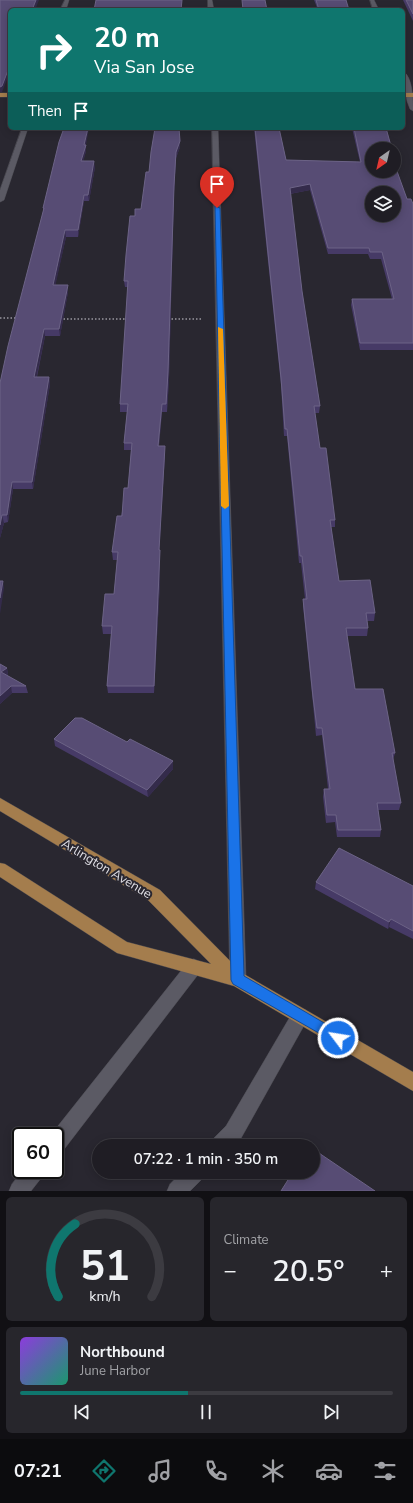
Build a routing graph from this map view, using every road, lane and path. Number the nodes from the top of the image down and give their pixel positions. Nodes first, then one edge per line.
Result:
1 (405, 78) edge
2 (408, 95) edge
3 (413, 109) edge
4 (24, 130) edge
5 (215, 130) edge
6 (0, 200) edge
7 (0, 318) edge
8 (24, 318) edge
9 (55, 319) edge
10 (134, 319) edge
11 (165, 319) edge
12 (220, 319) junction
13 (0, 804) edge
14 (0, 869) edge
15 (194, 967) junction
16 (238, 980) junction
17 (300, 1016) junction
18 (413, 1082) edge
19 (64, 1133) edge
20 (227, 1139) edge
21 (28, 1179) edge
22 (188, 1179) edge
23 (19, 1191) edge
24 (177, 1191) edge

1 - 2 street
2 - 3 street
4 - 6 street
5 - 12 street
7 - 8 path
9 - 10 path
11 - 12 path
12 - 16 street
13 - 16 main road, Arlington Avenue
14 - 15 main road, Arlington Avenue
15 - 16 main road, Arlington Avenue
15 - 19 street
16 - 17 main road, Arlington Avenue
17 - 18 main road, Arlington Avenue
17 - 20 street
21 - 23 street
22 - 24 street

